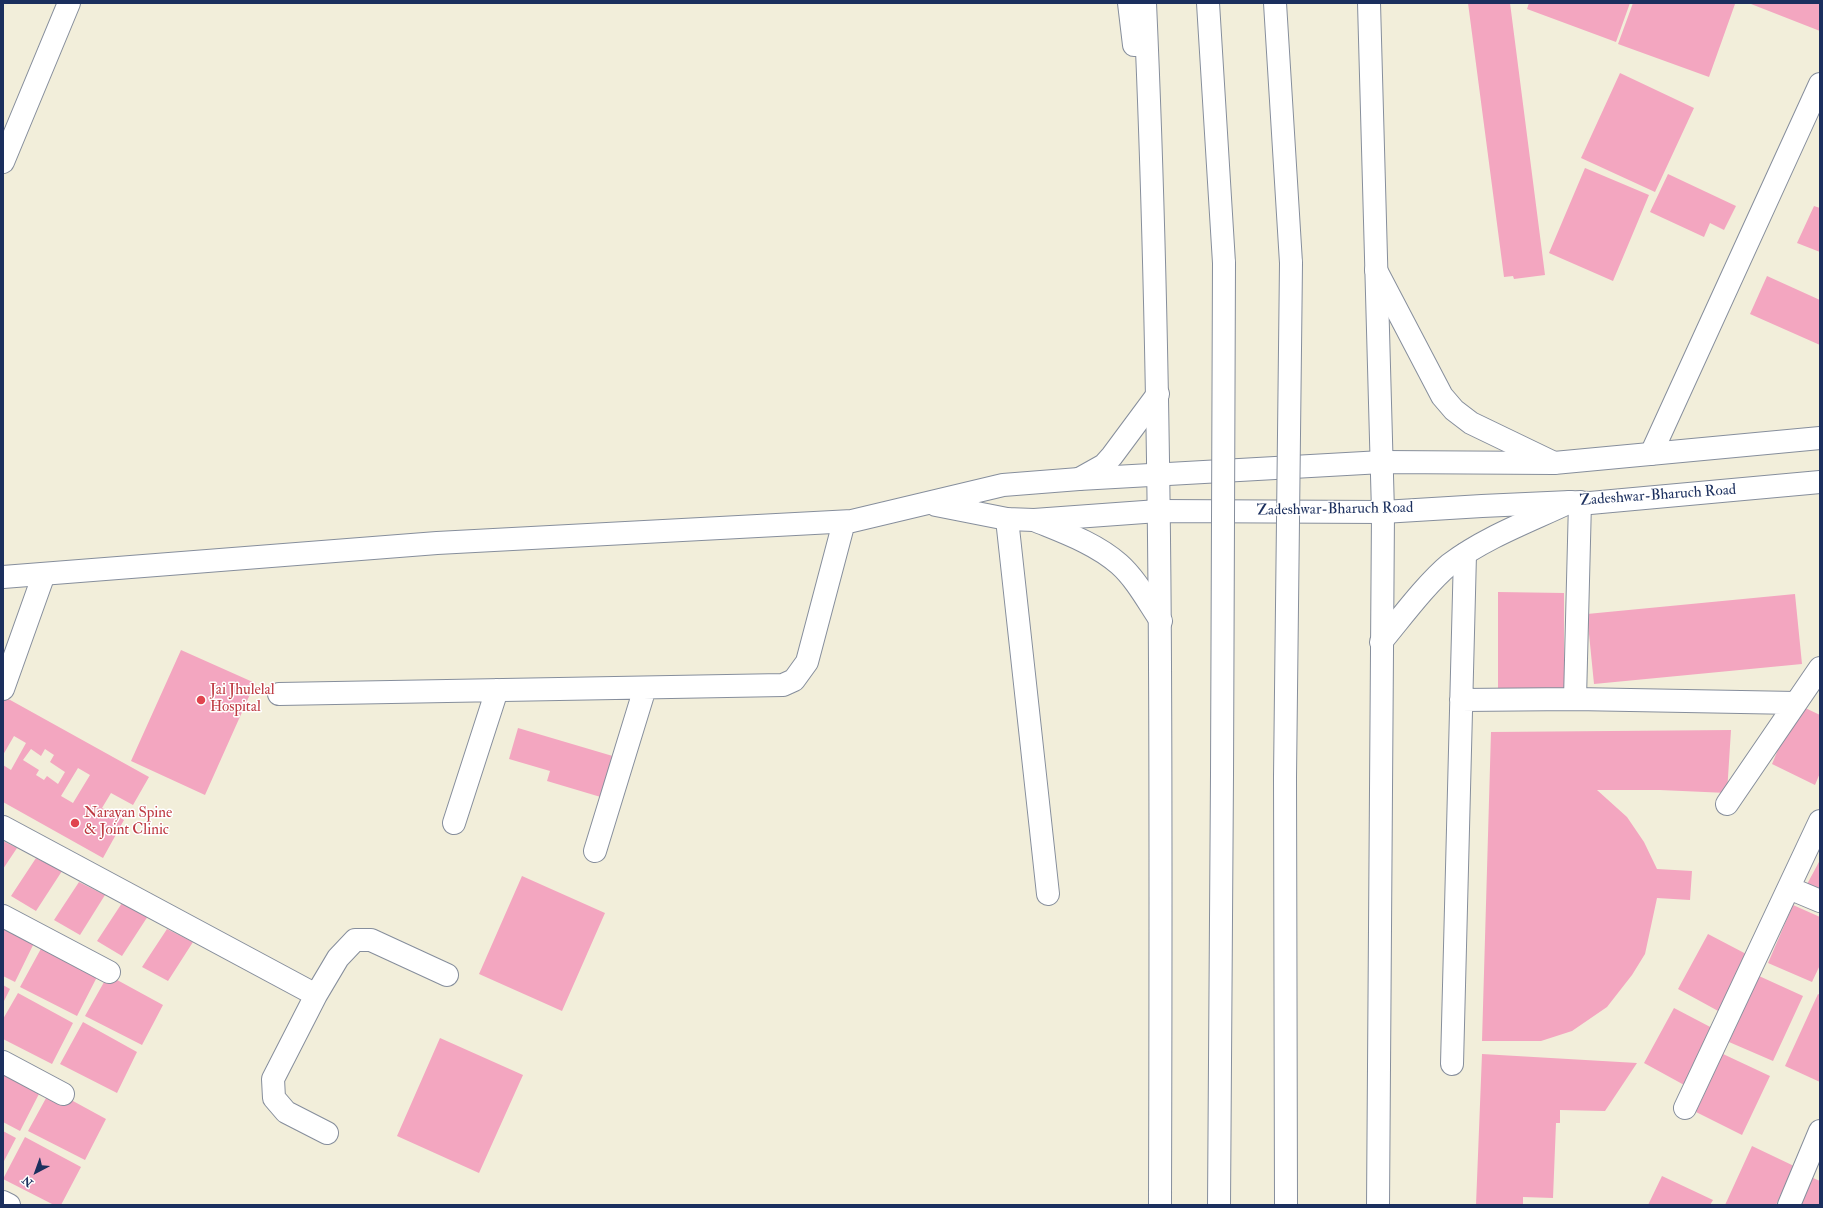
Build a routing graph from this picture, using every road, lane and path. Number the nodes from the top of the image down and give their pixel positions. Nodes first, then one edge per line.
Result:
1 (69, 3) edge
2 (1129, 3) edge
3 (1145, 3) edge
4 (1208, 3) edge
5 (1275, 3) edge
6 (1369, 3) edge
7 (1820, 84) edge
8 (3, 162) edge
9 (1151, 177) junction
10 (1376, 270) junction
11 (1158, 394) junction
12 (1820, 438) edge
13 (1651, 454) junction
14 (1382, 462) junction
15 (1554, 463) junction
16 (1158, 474) junction
17 (1079, 479) junction
18 (1820, 482) edge
19 (1575, 502) junction
20 (931, 504) junction
21 (1158, 511) junction
22 (1383, 512) junction
23 (1007, 519) junction
24 (1034, 520) junction
25 (848, 522) junction
26 (1465, 554) junction
27 (44, 574) junction
28 (3, 577) edge
29 (1161, 621) junction
30 (1381, 642) junction
31 (1820, 668) edge
32 (645, 688) junction
33 (3, 689) edge
34 (497, 690) junction
35 (279, 694) dead end
36 (1575, 699) junction
37 (1461, 700) junction
38 (1796, 703) junction
39 (1727, 804) dead end
40 (1820, 821) edge
41 (454, 823) dead end
42 (3, 827) edge
43 (595, 851) dead end
44 (1789, 888) junction
45 (1048, 894) dead end
46 (1820, 901) edge
47 (3, 916) edge
48 (109, 972) dead end
49 (447, 975) dead end
50 (316, 995) junction
51 (3, 1062) edge
52 (1452, 1064) dead end
53 (63, 1094) dead end
54 (1685, 1108) dead end
55 (1820, 1131) edge
56 (327, 1133) dead end
57 (3, 1202) edge
58 (9, 1205) edge
59 (1160, 1205) edge
60 (1219, 1205) edge
61 (1286, 1205) edge
62 (1378, 1205) edge
63 (1789, 1205) edge

1 - 8 main road
2 - 9 main road
3 - 9 main road
4 - 60 main road, bridge
5 - 61 main road, bridge
6 - 10 main road
7 - 13 main road
9 - 11 main road
10 - 14 main road
10 - 15 main road
11 - 16 main road
11 - 17 main road
12 - 13 main road
13 - 15 main road
14 - 15 main road
14 - 16 main road
14 - 22 main road
16 - 17 main road
16 - 21 main road
17 - 20 main road
18 - 19 main road, Zadeshwar-Bharuch Road
19 - 22 main road, Zadeshwar-Bharuch Road
19 - 26 main road
19 - 36 main road
20 - 23 main road, Zadeshwar-Bharuch Road
20 - 25 main road, Zadeshwar-Bharuch Road
21 - 22 main road, Zadeshwar-Bharuch Road
21 - 24 main road, Zadeshwar-Bharuch Road
21 - 29 main road
22 - 30 main road
23 - 24 main road, Zadeshwar-Bharuch Road
23 - 45 main road
24 - 29 main road
25 - 27 main road, Zadeshwar-Bharuch Road
25 - 32 main road
26 - 30 main road
26 - 37 main road
27 - 28 main road, Zadeshwar-Bharuch Road
27 - 33 main road
29 - 59 main road
30 - 62 main road
31 - 38 main road
32 - 34 main road
32 - 43 main road
34 - 35 main road
34 - 41 main road
36 - 37 main road
36 - 38 main road
37 - 52 main road
38 - 39 main road
40 - 44 main road
42 - 50 main road
44 - 46 main road
44 - 54 main road
47 - 48 main road
49 - 50 main road
50 - 56 main road
51 - 53 main road
55 - 63 main road
57 - 58 main road

